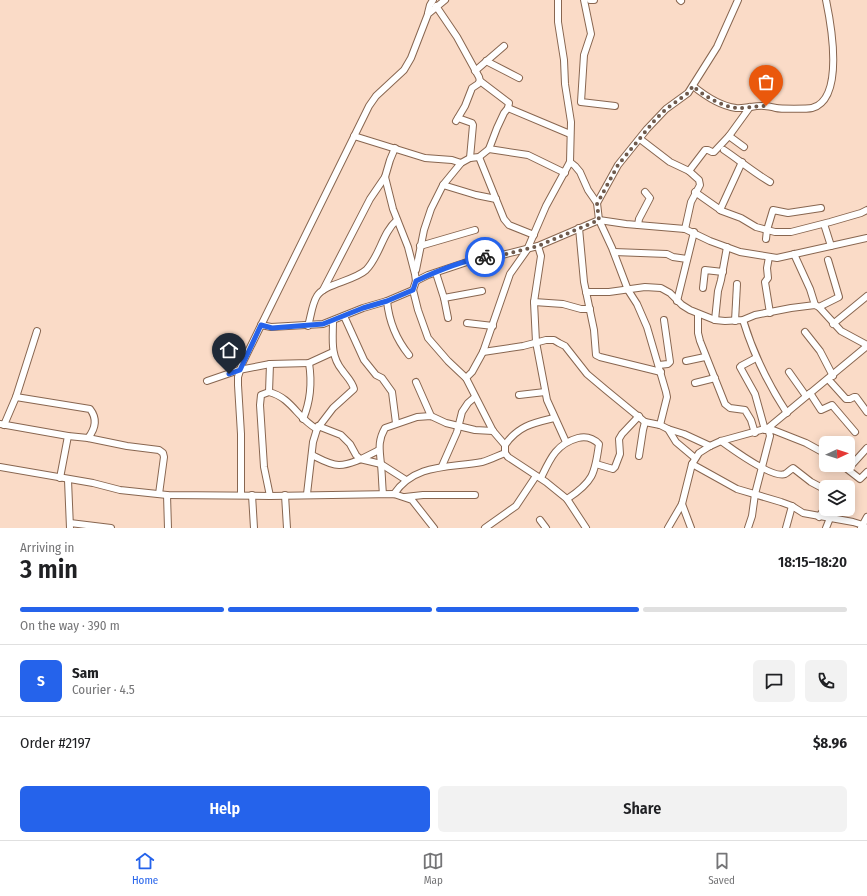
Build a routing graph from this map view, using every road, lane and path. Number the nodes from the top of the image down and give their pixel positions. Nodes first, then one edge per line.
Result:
1 (433, 0) edge
2 (444, 0) edge
3 (558, 0) edge
4 (584, 0) edge
5 (590, 0) edge
6 (594, 0) edge
7 (738, 0) edge
8 (826, 0) edge
9 (436, 6) junction
10 (428, 14) junction
11 (504, 46) dead end
12 (486, 61) junction
13 (475, 71) junction
14 (519, 78) dead end
15 (480, 81) junction
16 (693, 86) junction
17 (569, 102) junction
18 (581, 102) junction
19 (615, 106) dead end
20 (750, 107) junction
21 (508, 108) junction
22 (570, 134) junction
23 (354, 136) junction
24 (730, 136) junction
25 (640, 139) junction
26 (744, 147) dead end
27 (395, 148) junction
28 (489, 149) junction
29 (724, 150) dead end
30 (479, 157) junction
31 (470, 158) junction
32 (570, 162) junction
33 (742, 162) junction
34 (461, 164) junction
35 (689, 171) junction
36 (565, 173) junction
37 (385, 177) junction
38 (770, 182) dead end
39 (443, 185) junction
40 (646, 192) dead end
41 (695, 192) junction
42 (496, 199) junction
43 (597, 204) junction
44 (821, 208) dead end
45 (720, 210) junction
46 (867, 210) edge
47 (397, 220) junction
48 (599, 220) junction
49 (824, 224) junction
50 (638, 225) junction
51 (579, 228) junction
52 (685, 229) junction
53 (475, 230) dead end
54 (767, 230) junction
55 (694, 232) junction
56 (534, 236) junction
57 (867, 238) edge
58 (766, 239) dead end
59 (420, 246) junction
60 (538, 246) junction
61 (831, 246) junction
62 (727, 247) junction
63 (527, 250) junction
64 (614, 252) junction
65 (794, 254) junction
66 (769, 257) junction
67 (687, 259) junction
68 (828, 260) dead end
69 (723, 272) junction
70 (436, 273) junction
71 (415, 274) junction
72 (416, 281) junction
73 (737, 284) dead end
74 (703, 288) dead end
75 (323, 290) junction
76 (413, 290) junction
77 (628, 290) junction
78 (482, 291) dead end
79 (586, 292) junction
80 (867, 296) edge
81 (444, 298) junction
82 (387, 301) junction
83 (677, 301) junction
84 (534, 302) junction
85 (817, 306) junction
86 (590, 309) junction
87 (770, 313) junction
88 (698, 314) junction
89 (344, 316) junction
90 (448, 318) dead end
91 (664, 320) dead end
92 (715, 320) junction
93 (742, 320) junction
94 (333, 321) junction
95 (735, 321) junction
96 (466, 323) dead end
97 (833, 324) junction
98 (261, 325) junction
99 (308, 326) junction
100 (493, 326) junction
101 (37, 331) dead end
102 (805, 332) dead end
103 (536, 342) junction
104 (867, 346) edge
105 (333, 352) junction
106 (483, 352) junction
107 (409, 355) dead end
108 (705, 357) junction
109 (756, 358) junction
110 (686, 362) dead end
111 (309, 363) junction
112 (270, 364) junction
113 (659, 365) junction
114 (240, 370) junction
115 (661, 372) junction
116 (789, 372) dead end
117 (830, 377) junction
118 (466, 378) junction
119 (715, 378) junction
120 (207, 381) dead end
121 (416, 382) dead end
122 (695, 383) dead end
123 (269, 392) junction
124 (545, 392) junction
125 (519, 395) dead end
126 (808, 395) junction
127 (16, 397) junction
128 (475, 397) junction
129 (867, 412) edge
130 (787, 413) junction
131 (431, 416) junction
132 (639, 416) junction
133 (554, 418) junction
134 (303, 419) junction
135 (645, 422) junction
136 (396, 424) junction
137 (2, 425) edge
138 (660, 425) junction
139 (458, 426) junction
140 (318, 428) junction
141 (767, 429) junction
142 (668, 430) junction
143 (493, 431) junction
144 (855, 432) dead end
145 (754, 433) junction
146 (68, 436) junction
147 (88, 438) junction
148 (721, 441) junction
149 (566, 442) junction
150 (505, 445) junction
151 (710, 446) junction
152 (867, 448) edge
153 (378, 450) junction
154 (819, 450) edge
155 (505, 453) junction
156 (312, 455) junction
157 (639, 456) dead end
158 (360, 458) junction
159 (693, 461) junction
160 (855, 461) edge
161 (381, 464) junction
162 (596, 464) junction
163 (442, 466) junction
164 (0, 467) edge
165 (761, 468) junction
166 (852, 472) edge
167 (867, 472) edge
168 (538, 477) junction
169 (60, 478) junction
170 (68, 480) junction
171 (406, 480) junction
172 (819, 486) edge
173 (159, 494) junction
174 (167, 494) junction
175 (285, 494) junction
176 (307, 494) junction
177 (383, 494) junction
178 (394, 494) junction
179 (755, 494) junction
180 (241, 495) junction
181 (252, 495) junction
182 (475, 495) dead end
183 (270, 496) junction
184 (405, 497) junction
185 (567, 499) junction
186 (682, 504) junction
187 (792, 506) junction
188 (820, 517) joint
189 (867, 517) edge
190 (830, 518) junction
191 (540, 520) dead end
192 (70, 526) edge
193 (863, 527) edge
194 (111, 528) edge
195 (168, 528) edge
196 (254, 528) edge
197 (287, 528) edge
198 (434, 528) edge
199 (485, 528) edge
200 (546, 528) edge
201 (586, 528) edge
202 (668, 528) edge
203 (691, 528) edge
204 (748, 528) edge
205 (786, 528) edge
206 (826, 528) edge

1 - 10 street
2 - 9 street
3 - 17 street
4 - 18 street
5 - 6 street
7 - 16 street
8 - 20 street
9 - 10 street
9 - 13 street
10 - 23 street
11 - 12 street
12 - 13 street
12 - 14 street
13 - 15 street
15 - 21 street
15 - 31 street
16 - 20 street
16 - 25 street
17 - 18 street
17 - 22 street
18 - 19 street
20 - 24 street
21 - 22 street
21 - 28 street
22 - 32 street
23 - 27 street
23 - 98 street
24 - 26 street
24 - 35 street
25 - 35 street
25 - 43 street
27 - 34 street
27 - 37 street
28 - 30 street
28 - 36 street
29 - 33 street
30 - 31 street
30 - 42 street
31 - 34 street
32 - 36 street
32 - 43 street
33 - 38 street
33 - 45 street
34 - 39 street
35 - 41 street
36 - 56 street
37 - 47 street
37 - 75 street
39 - 42 street
39 - 59 street
40 - 50 street
41 - 45 street
41 - 52 street
42 - 56 street
43 - 48 street
44 - 54 street
45 - 54 street
46 - 49 street
47 - 71 street
47 - 75 street
48 - 50 street
48 - 51 street
48 - 64 street
49 - 54 street
49 - 61 street
50 - 52 street
51 - 60 street
51 - 79 street
52 - 55 street
53 - 59 street
54 - 58 street
55 - 62 street
55 - 67 street
56 - 63 street
57 - 61 street
59 - 71 street
60 - 63 street
60 - 84 street
61 - 65 street
62 - 66 street
62 - 69 street
63 - 70 street
63 - 100 street
64 - 67 street
64 - 77 street
65 - 66 street
65 - 85 street
66 - 87 street
67 - 83 street
68 - 85 street
69 - 74 street
69 - 92 street
70 - 72 street
70 - 81 street
71 - 72 street
72 - 76 street
73 - 95 street
75 - 99 street
76 - 82 street
76 - 118 street
77 - 79 street
77 - 83 street
77 - 113 street
78 - 81 street
79 - 86 street
80 - 97 street
81 - 90 street
82 - 89 street
82 - 107 street
83 - 88 street
84 - 86 street
84 - 103 street
85 - 87 street
85 - 97 street
86 - 115 street
87 - 93 street
88 - 92 street
88 - 108 street
89 - 94 street
89 - 136 street
91 - 113 street
92 - 95 street
93 - 95 street
93 - 109 street
94 - 99 street
94 - 105 street
96 - 100 street
97 - 104 street
98 - 99 street
98 - 114 street
100 - 106 street
101 - 127 street
102 - 117 street
103 - 106 street
103 - 124 street
103 - 132 street
104 - 117 street
105 - 111 street
105 - 140 street
106 - 118 street
108 - 110 street
108 - 119 street
109 - 130 street
109 - 141 street
111 - 112 street
111 - 134 street
112 - 114 street
112 - 123 street
113 - 115 street
114 - 120 street
114 - 180 street
115 - 138 street
116 - 126 street
117 - 126 street
117 - 129 street
118 - 128 street
119 - 122 street
119 - 145 street
121 - 131 street
123 - 134 street
123 - 183 street
124 - 125 street
124 - 133 street
126 - 130 street
126 - 144 street
127 - 137 street
127 - 147 street
128 - 139 street
128 - 143 street
130 - 141 street
131 - 136 street
131 - 139 street
132 - 135 street
132 - 162 street
133 - 149 street
133 - 150 street
134 - 140 street
135 - 138 street
135 - 157 street
136 - 153 street
137 - 146 street
138 - 142 street
139 - 143 street
139 - 163 street
140 - 156 street
140 - 158 street
141 - 145 street
141 - 154 street
141 - 165 street
142 - 151 street
142 - 159 street
143 - 150 street
145 - 148 street
146 - 147 street
146 - 169 street
147 - 173 street
148 - 151 street
148 - 165 street
149 - 162 street
149 - 168 street
150 - 155 street
151 - 159 street
152 - 160 street
153 - 158 street
153 - 161 street
155 - 163 street
155 - 168 street
156 - 158 street
156 - 176 street
158 - 161 street
159 - 179 street
159 - 186 street
161 - 171 street
161 - 177 street
162 - 185 street
163 - 171 street
164 - 169 street
165 - 172 street
165 - 179 street
166 - 167 street
168 - 185 street
168 - 199 street
169 - 170 street
170 - 173 street
170 - 192 street
171 - 178 street
173 - 174 street
174 - 180 street
174 - 195 street
175 - 176 street
175 - 183 street
175 - 197 street
176 - 177 street
177 - 178 street
178 - 184 street
179 - 187 street
179 - 204 street
180 - 181 street
181 - 183 street
181 - 196 street
182 - 184 street
184 - 198 street
185 - 201 street
186 - 202 street
186 - 203 street
187 - 188 street
187 - 205 street
188 - 190 street
189 - 193 street
190 - 193 street
190 - 206 street
191 - 200 street
192 - 194 street

